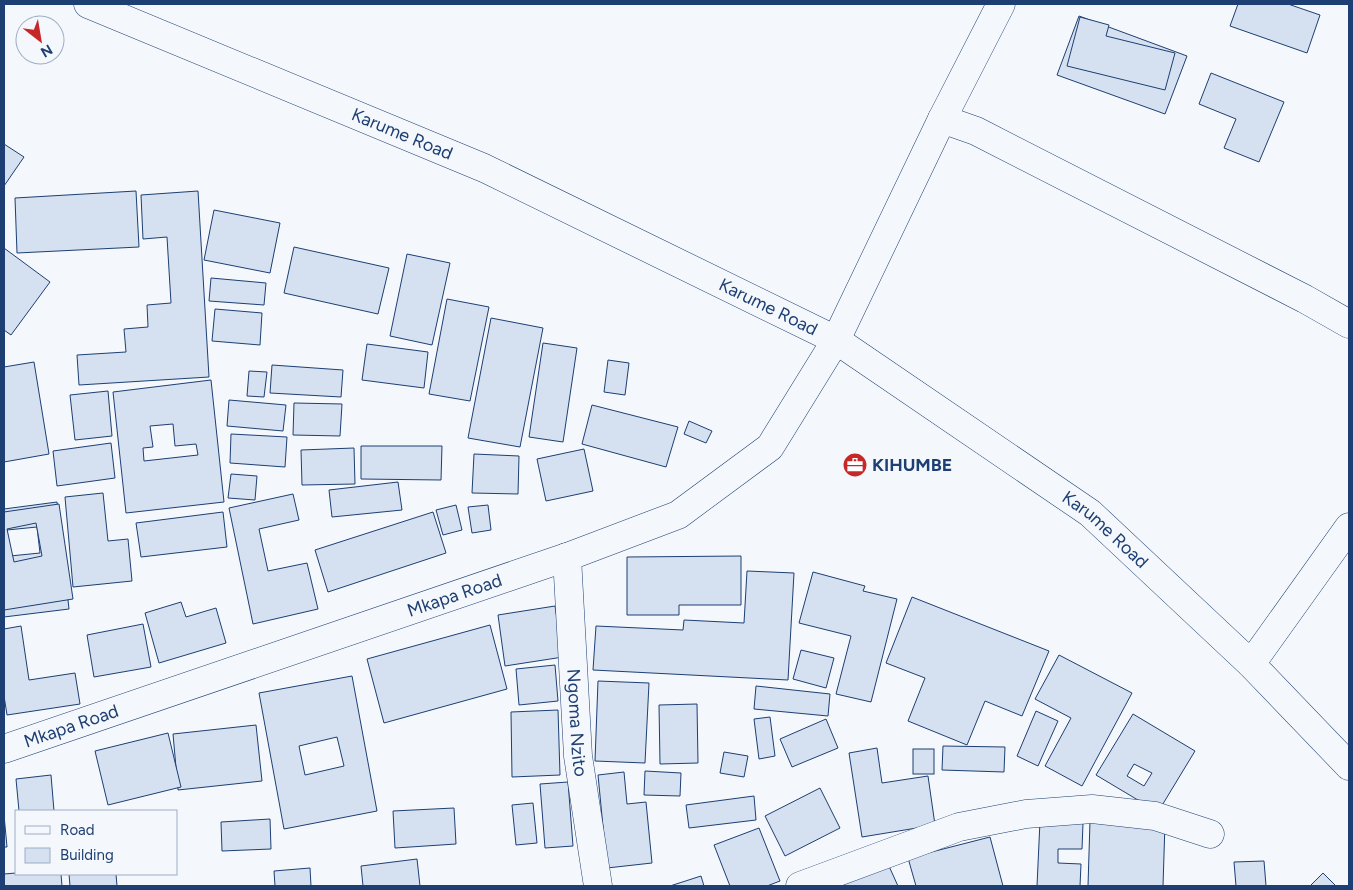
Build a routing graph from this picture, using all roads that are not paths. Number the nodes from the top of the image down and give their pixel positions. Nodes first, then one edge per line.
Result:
1 (88, 4) edge
2 (1001, 4) edge
3 (128, 12) edge
4 (942, 119) junction
5 (1349, 324) edge
6 (836, 340) junction
7 (1349, 527) edge
8 (567, 557) junction
9 (1252, 664) junction
10 (4, 749) edge
11 (1349, 766) edge
12 (1210, 834) dead end
13 (598, 886) edge
14 (800, 886) edge

1 - 3 main road, Karume Road
2 - 4 main road, Mkapa Road
3 - 6 main road, Karume Road
4 - 5 main road
4 - 6 main road, Mkapa Road
6 - 8 main road, Mkapa Road
6 - 9 main road, Karume Road
7 - 9 main road
8 - 10 main road, Mkapa Road
8 - 13 main road, Ngoma Nzito
9 - 11 main road, Karume Road
12 - 14 main road

